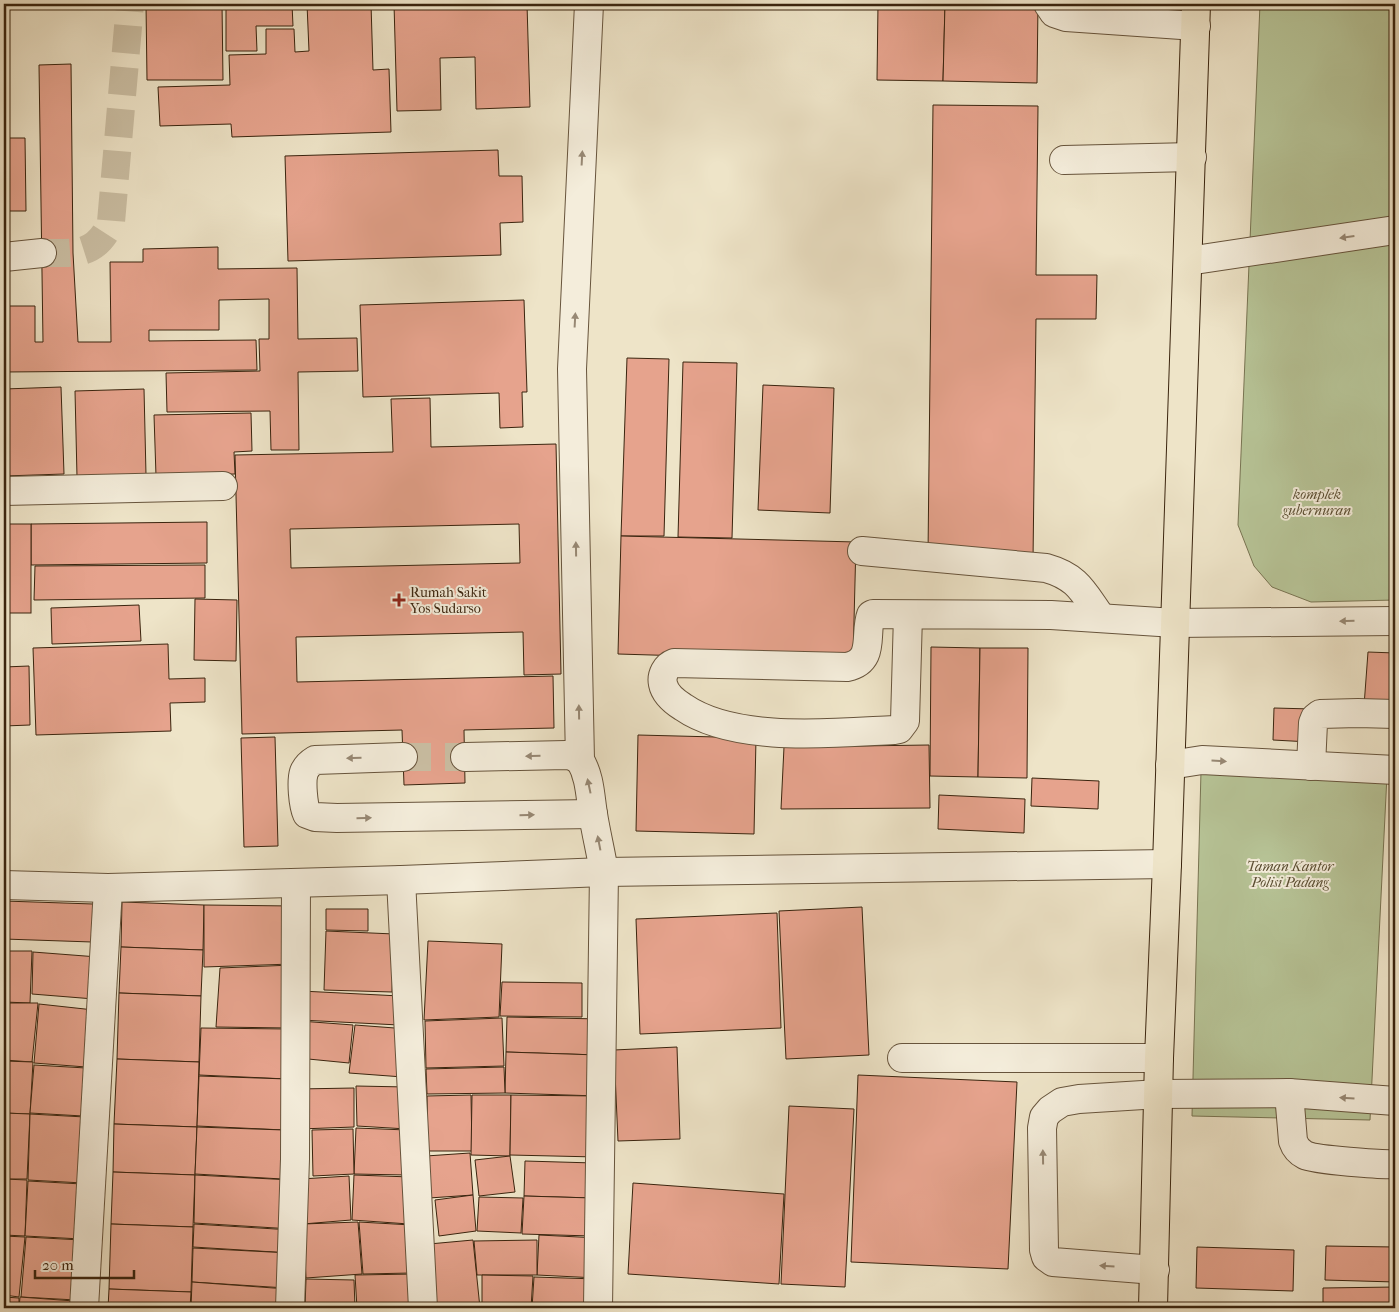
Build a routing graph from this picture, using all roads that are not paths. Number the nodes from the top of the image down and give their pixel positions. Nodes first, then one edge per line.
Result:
1 (589, 4) edge
2 (1048, 4) edge
3 (1196, 15) edge
4 (1192, 156) junction
5 (1064, 160) dead end
6 (1395, 230) edge
7 (42, 253) tunnel mouth
8 (4, 257) edge
9 (1188, 260) junction
10 (223, 486) dead end
11 (4, 491) edge
12 (862, 551) dead end
13 (908, 615) junction
14 (1101, 617) junction
15 (1395, 621) edge
16 (1175, 623) junction
17 (1395, 714) edge
18 (403, 757) tunnel mouth
19 (464, 757) tunnel mouth
20 (580, 760) junction
21 (1170, 765) junction
22 (1311, 766) junction
23 (1395, 770) edge
24 (593, 814) junction
25 (1167, 864) junction
26 (604, 872) junction
27 (401, 880) junction
28 (296, 883) junction
29 (4, 885) edge
30 (108, 888) junction
31 (902, 1058) dead end
32 (1159, 1058) junction
33 (1159, 1094) junction
34 (1289, 1094) junction
35 (1395, 1101) edge
36 (1395, 1164) edge
37 (1155, 1270) junction
38 (84, 1308) edge
39 (290, 1308) edge
40 (423, 1308) edge
41 (598, 1308) edge
42 (1153, 1308) edge

20 -> 1 street
2 - 3 street
3 - 4 main road
4 - 5 street
4 - 9 main road
6 -> 9 street
7 - 8 street
9 - 16 main road
10 - 11 street
12 - 14 street
13 - 13 street
13 - 14 street
14 - 16 street
15 -> 16 street
16 - 21 main road
17 - 22 street
18 -> 24 street
20 -> 19 street
24 -> 20 street
21 -> 22 street
21 - 25 main road
22 - 23 street
26 -> 24 street
25 - 26 street
25 - 32 main road
26 - 27 street
26 - 41 street
27 - 28 street
27 - 40 street
28 - 30 street
28 - 39 street
29 - 30 street
30 - 38 street
31 - 32 street
32 - 33 main road
33 - 34 street
33 - 37 main road
37 -> 33 street
35 -> 34 street
34 - 36 street
37 - 42 main road

